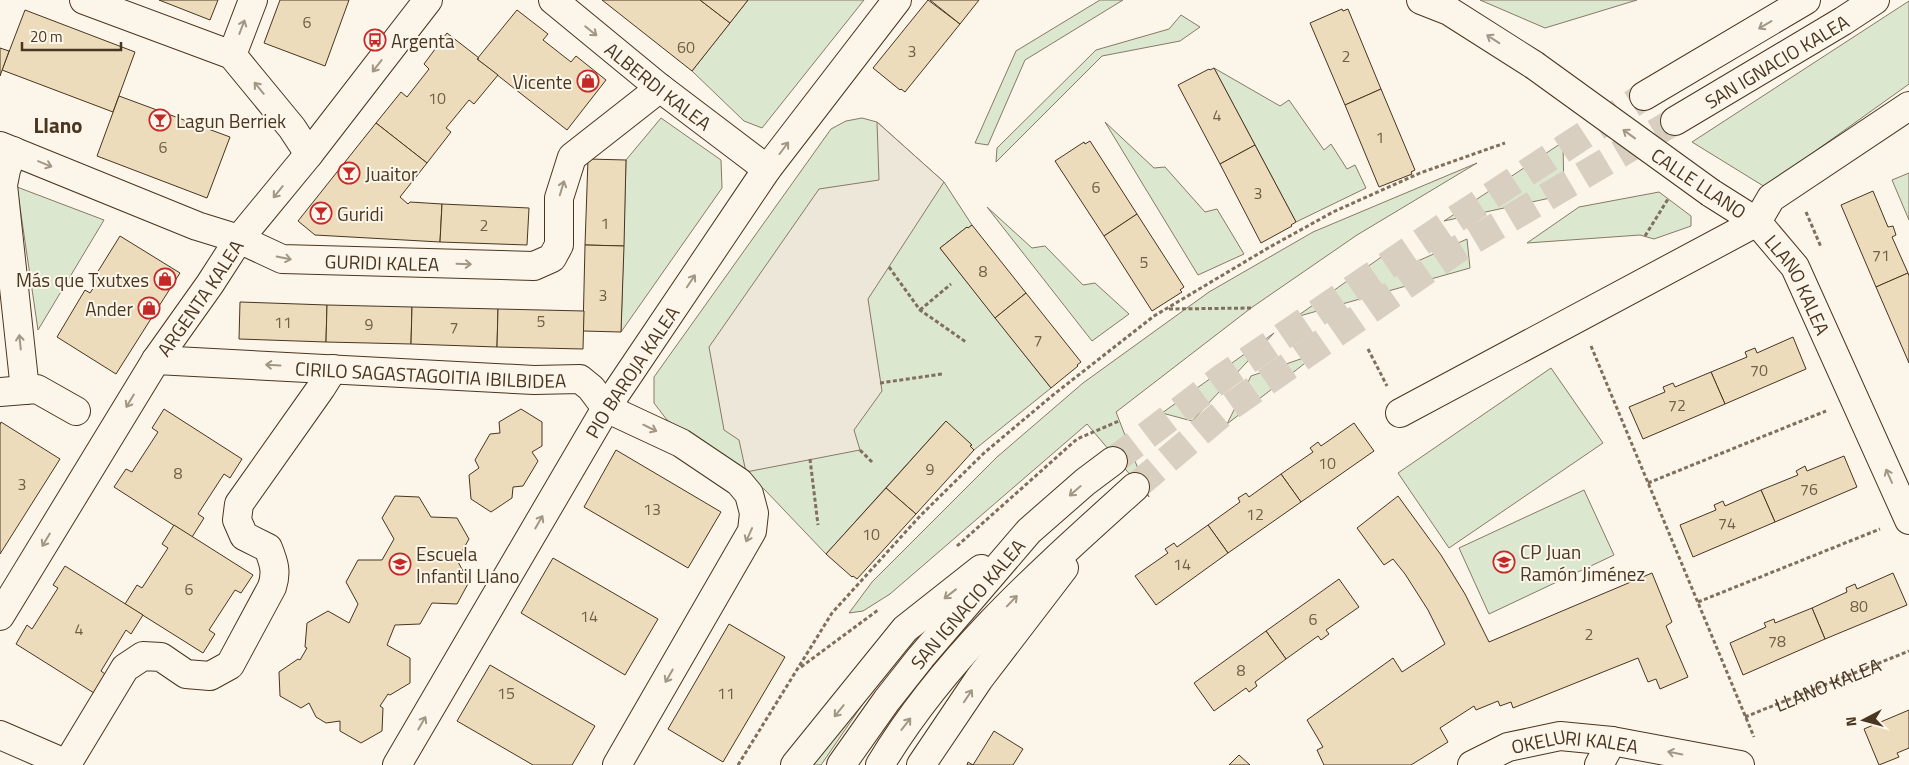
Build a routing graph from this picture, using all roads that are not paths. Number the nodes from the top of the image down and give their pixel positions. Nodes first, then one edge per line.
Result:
1 (84, 0) edge
2 (253, 0) edge
3 (428, 0) edge
4 (553, 0) edge
5 (897, 0) edge
6 (1421, 0) edge
7 (1806, 0) edge
8 (1875, 0) edge
9 (232, 54) junction
10 (660, 88) junction
11 (1644, 96) tunnel mouth
12 (1909, 106) edge
13 (1675, 121) tunnel mouth
14 (7, 148) edge
15 (309, 154) junction
16 (767, 169) junction
17 (1757, 222) junction
18 (197, 226) junction
19 (239, 239) junction
20 (210, 284) junction
21 (156, 360) junction
22 (333, 369) junction
23 (13, 391) edge
24 (606, 408) junction
25 (76, 411) dead end
26 (1400, 413) road end
27 (1113, 461) tunnel mouth
28 (1135, 487) tunnel mouth
29 (1108, 511) junction
30 (1909, 519) edge
31 (1029, 531) junction
32 (4, 600) edge
33 (0, 735) edge
34 (1612, 741) junction
35 (397, 765) edge
36 (618, 765) edge
37 (795, 765) edge
38 (841, 765) edge
39 (880, 765) edge
40 (921, 765) edge
41 (1472, 765) edge
42 (1599, 765) edge
43 (1740, 765) edge

1 - 9 street
9 -> 2 street
3 -> 15 street, ARGENTA KALEA
4 -> 10 street, ALBERDI KALEA
16 -> 5 street, PIO BAROJA KALEA
17 -> 6 street, CALLE LLANO, bridge
7 -> 11 street, SAN IGNACIO KALEA
8 - 13 street, SAN IGNACIO KALEA
15 -> 9 street
10 - 16 street, ALBERDI KALEA
19 -> 10 street, GURIDI KALEA
12 - 17 street, CALLE LLANO
14 -> 18 street, GURIDI KALEA
23 -> 14 street, GURIDI KALEA
15 -> 19 street, ARGENTA KALEA
24 -> 16 street, PIO BAROJA KALEA
17 - 26 street, LLANO KALEA
30 -> 17 street, LLANO KALEA
18 - 19 street, GURIDI KALEA
18 - 20 street
19 - 20 street, ARGENTA KALEA
20 - 21 street, ARGENTA KALEA
22 -> 21 street, CIRILO SAGASTAGOITIA IBILBIDEA
21 -> 32 street, ARGENTA KALEA
22 - 24 street, CIRILO SAGASTAGOITIA IBILBIDEA
22 - 33 street
23 - 25 street
35 -> 24 street, PIO BAROJA KALEA
24 -> 36 street, CIRILO SAGASTAGOITIA IBILBIDEA
27 -> 31 street, SAN IGNACIO KALEA
28 - 29 street, SAN IGNACIO KALEA
39 -> 29 street, SAN IGNACIO KALEA
40 -> 29 street
31 -> 37 street
31 - 38 street, SAN IGNACIO KALEA
34 - 41 street, OKELURI KALEA
34 - 42 street
43 -> 34 street, OKELURI KALEA

